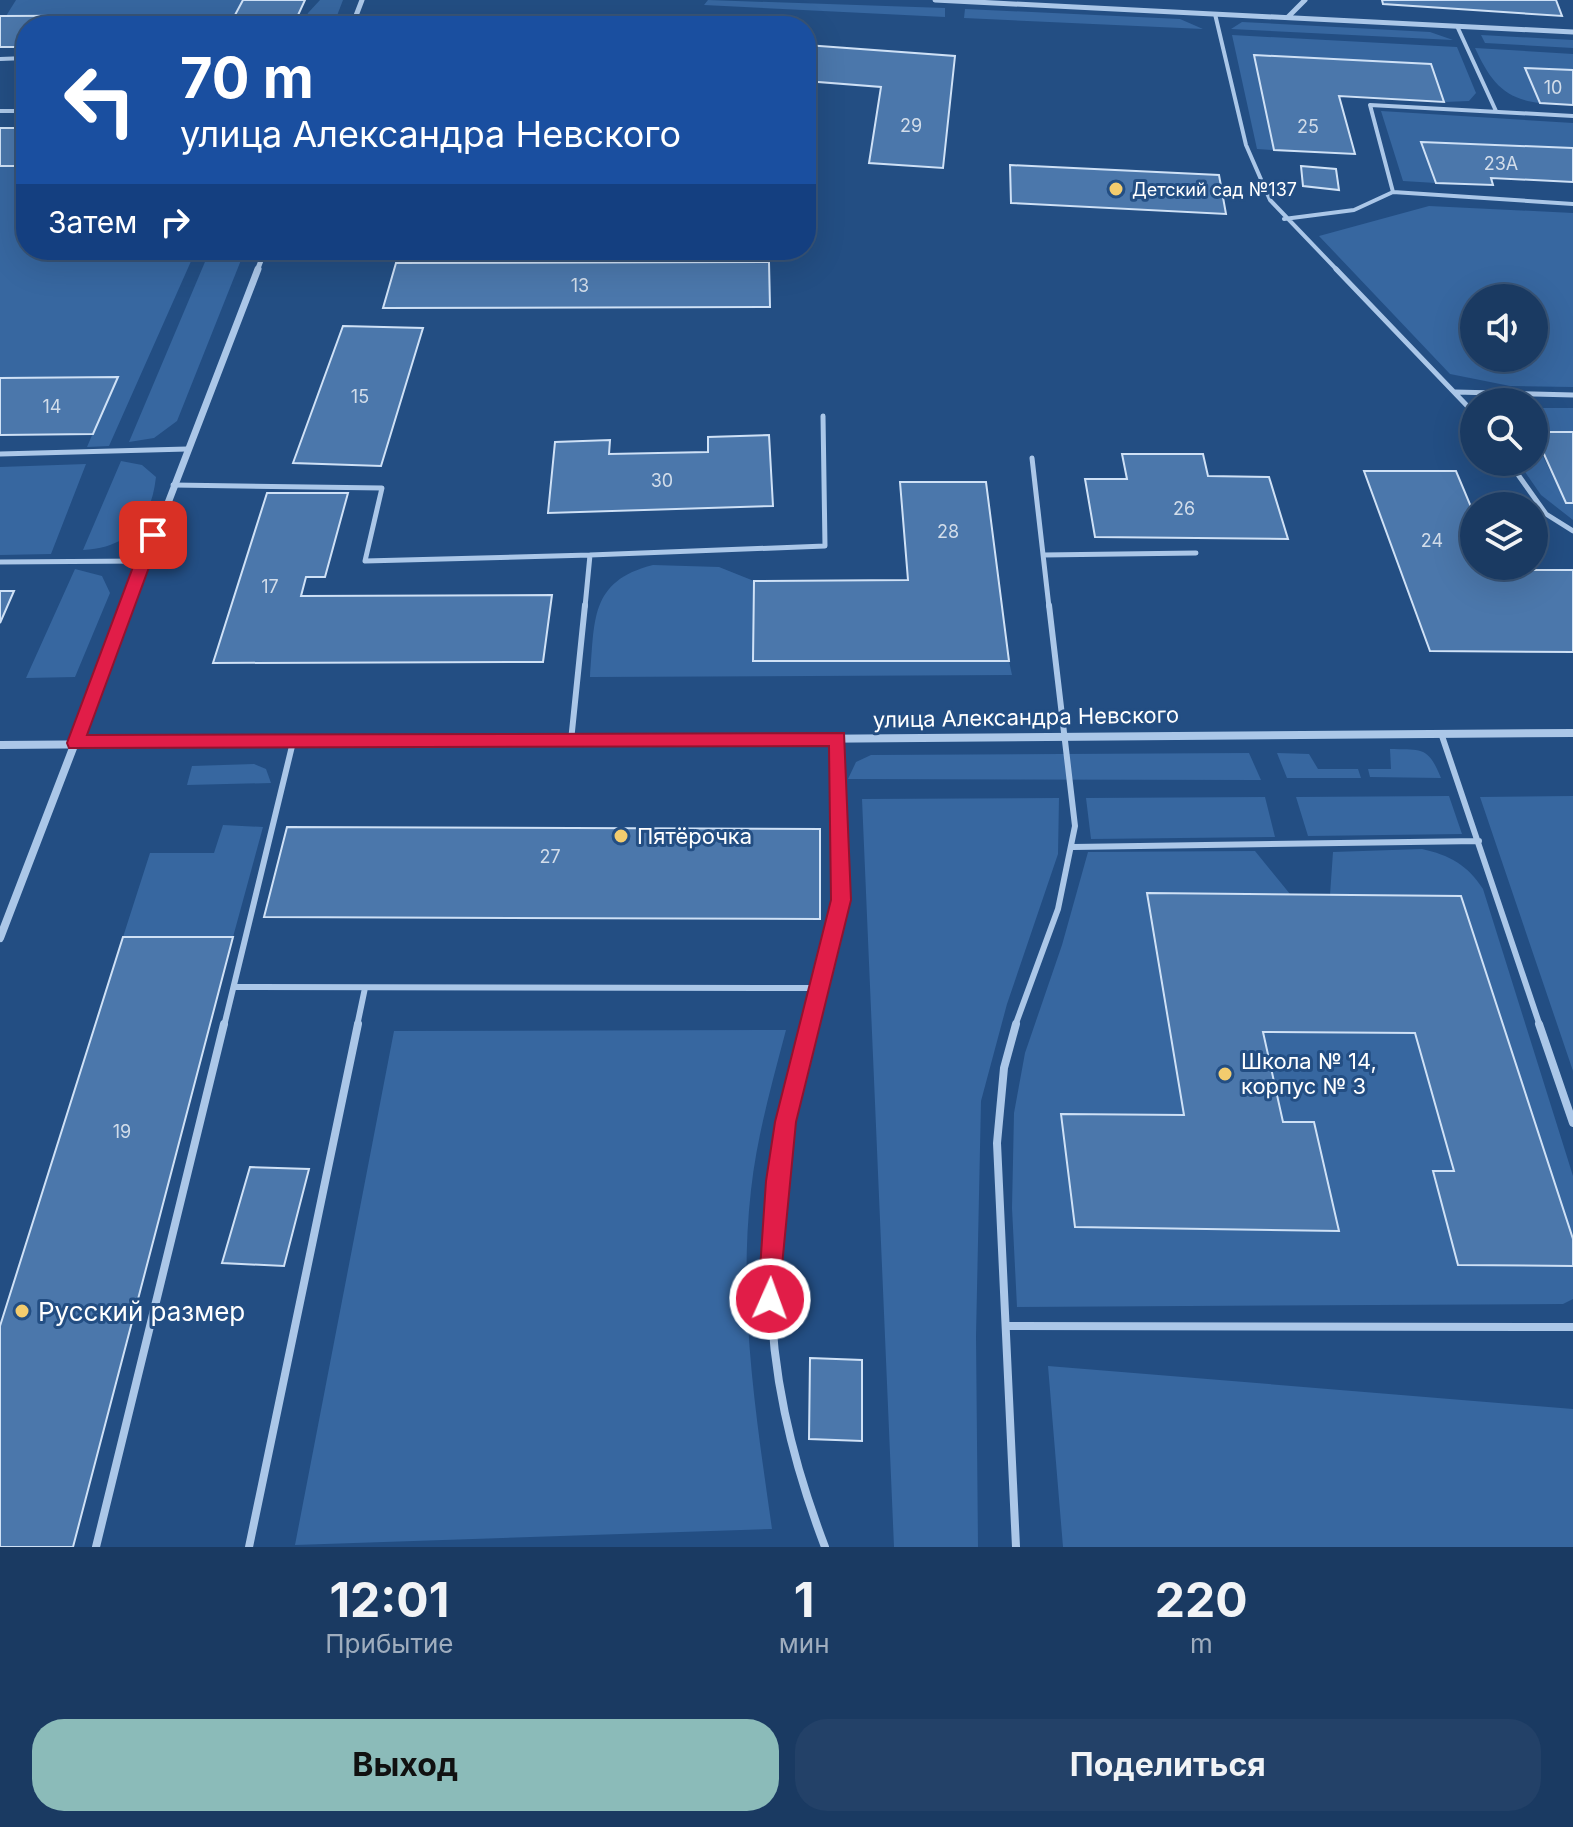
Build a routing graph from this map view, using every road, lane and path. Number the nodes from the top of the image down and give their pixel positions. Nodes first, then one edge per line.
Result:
1 (935, 0) edge
2 (1305, 0) edge
3 (1215, 14) junction
4 (1288, 17) junction
5 (1457, 26) junction
6 (1573, 32) edge
7 (1496, 111) junction
8 (1573, 116) edge
9 (1393, 192) junction
10 (1573, 204) edge
11 (1284, 219) junction
12 (261, 260) edge
13 (1455, 392) junction
14 (1573, 395) edge
15 (1460, 398) edge
16 (823, 416) dead end
17 (187, 449) junction
18 (0, 454) edge
19 (1032, 458) dead end
20 (1519, 476) edge
21 (173, 485) junction
22 (1573, 531) edge
23 (1196, 553) dead end
24 (590, 555) junction
25 (1043, 555) junction
26 (143, 561) junction
27 (0, 562) edge
28 (1441, 733) junction
29 (1573, 733) edge
30 (1064, 735) junction
31 (838, 738) junction
32 (294, 741) junction
33 (76, 743) junction
34 (571, 743) junction
35 (0, 745) edge
36 (1479, 841) junction
37 (1073, 847) junction
38 (0, 938) edge
39 (234, 987) junction
40 (365, 988) junction
41 (820, 988) junction
42 (1573, 1123) edge
43 (1007, 1326) junction
44 (1573, 1327) edge
45 (96, 1547) edge
46 (249, 1547) edge
47 (825, 1547) edge
48 (1016, 1547) edge

1 - 3 street
2 - 4 street
3 - 4 street
3 - 11 lane
4 - 5 street
5 - 6 street
5 - 7 lane
7 - 8 lane
7 - 9 lane
9 - 10 lane
9 - 11 lane
11 - 13 lane
12 - 17 street
13 - 14 lane
13 - 15 lane
16 - 24 lane
17 - 18 lane
17 - 21 street
19 - 25 lane
20 - 22 lane
21 - 24 lane
21 - 26 street
23 - 25 lane
24 - 34 lane
25 - 30 lane
26 - 27 lane
26 - 33 street
28 - 29 street, улица Александра Невского
28 - 30 street, улица Александра Невского
28 - 36 lane
30 - 31 street, улица Александра Невского
30 - 37 lane
31 - 34 street, улица Александра Невского
31 - 41 lane
32 - 33 street, улица Александра Невского
32 - 34 street, улица Александра Невского
32 - 39 lane
33 - 35 street, улица Александра Невского
33 - 38 street
36 - 37 lane
36 - 42 lane
37 - 43 lane
39 - 40 lane
39 - 45 lane
40 - 41 lane
40 - 46 lane
41 - 47 lane
43 - 44 lane
43 - 48 lane

